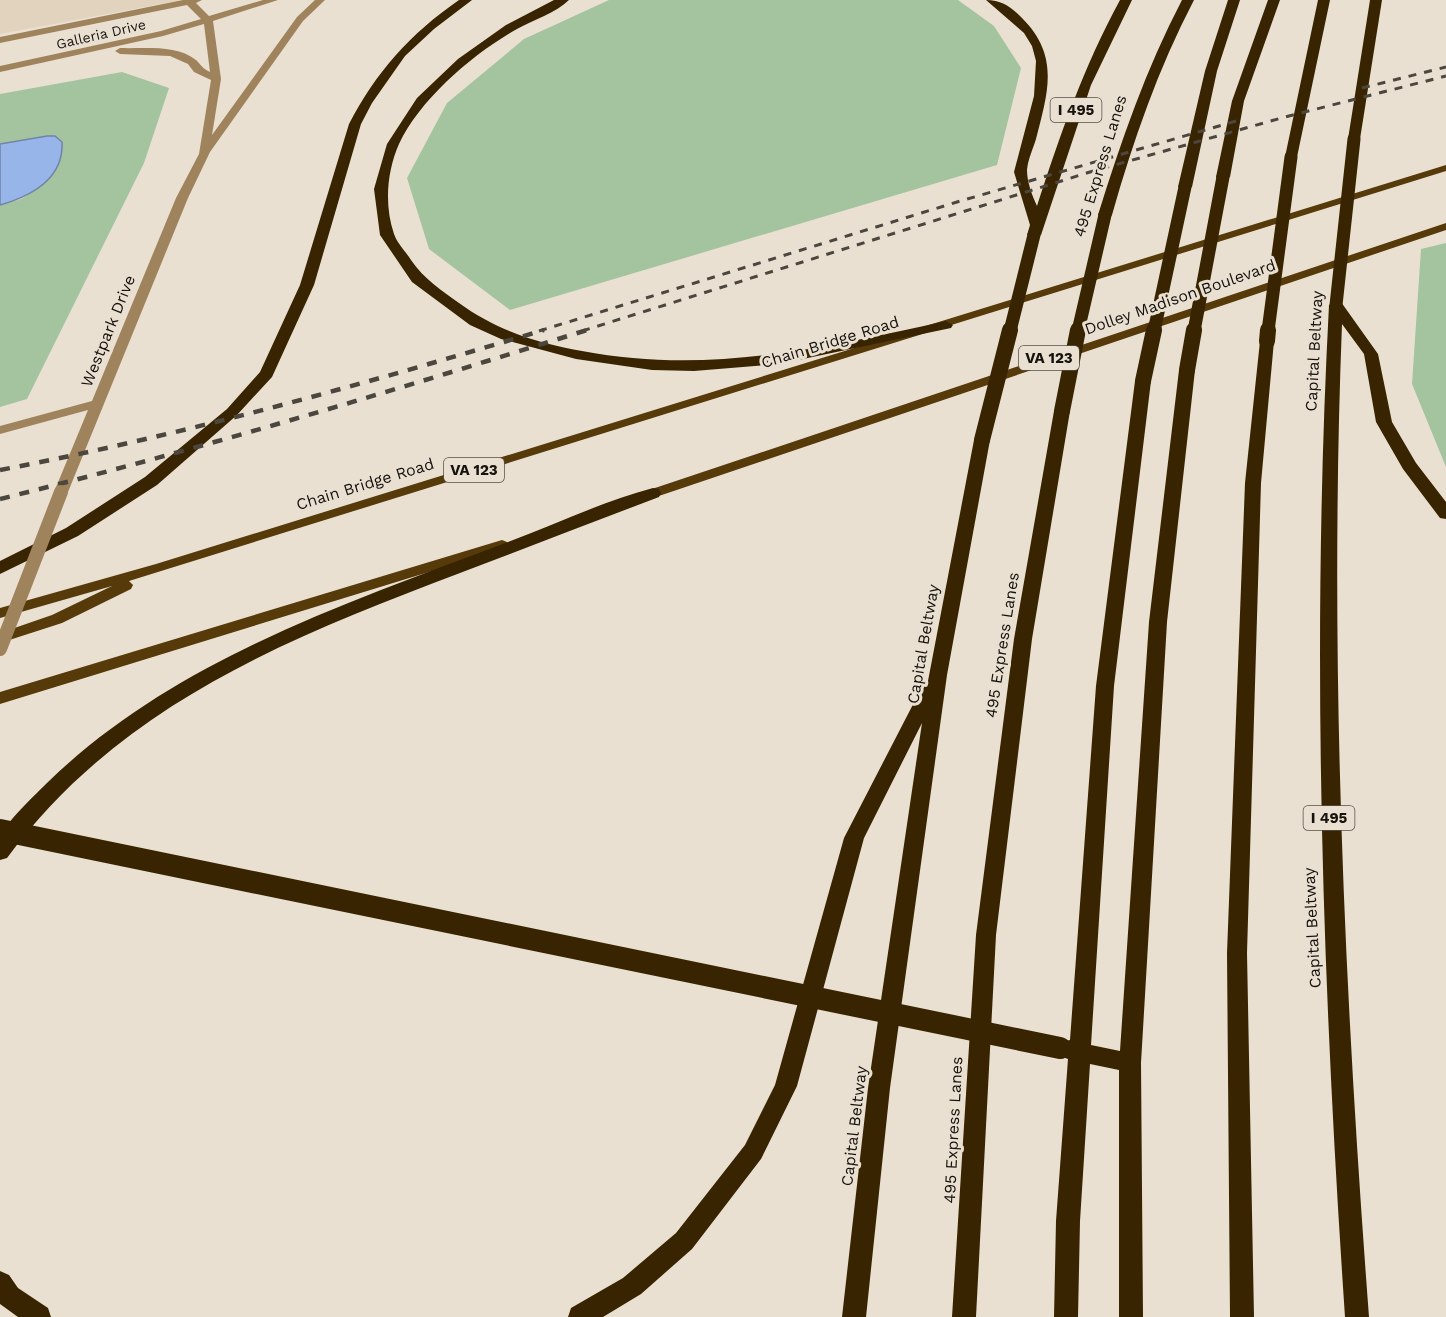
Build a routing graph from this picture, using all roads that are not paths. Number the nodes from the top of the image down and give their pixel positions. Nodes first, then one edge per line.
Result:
1 (273, 0) edge
2 (320, 0) edge
3 (466, 0) edge
4 (563, 0) edge
5 (992, 0) edge
6 (1126, 0) edge
7 (1188, 0) edge
8 (1234, 0) edge
9 (1274, 0) edge
10 (1324, 0) edge
11 (1376, 0) edge
12 (191, 1) edge
13 (208, 21) junction
14 (0, 40) edge
15 (43, 61) junction
16 (0, 69) edge
17 (216, 79) junction
18 (204, 154) junction
19 (1446, 168) edge
20 (1446, 226) edge
21 (1036, 230) junction
22 (1339, 313) junction
23 (946, 325) junction
24 (97, 404) junction
25 (0, 430) edge
26 (652, 494) junction
27 (1446, 514) edge
28 (161, 567) junction
29 (0, 568) edge
30 (0, 613) edge
31 (0, 638) edge
32 (0, 649) edge
33 (938, 675) junction
34 (0, 698) edge
35 (0, 830) edge
36 (0, 852) edge
37 (1069, 1050) junction
38 (1130, 1063) junction
39 (0, 1283) edge
40 (39, 1317) edge
41 (580, 1317) edge
42 (854, 1317) edge
43 (964, 1317) edge
44 (1066, 1317) edge
45 (1131, 1317) edge
46 (1242, 1317) edge
47 (1357, 1317) edge

1 - 13 street
2 - 18 street
3 - 29 highway
4 - 23 highway
5 - 21 highway
6 - 21 highway, Capital Beltway / I 495
7 - 43 highway, 495 Express Lanes, bridge
8 - 37 highway, bridge
9 - 38 highway, bridge
10 - 46 highway, bridge
11 - 22 highway, Capital Beltway / I 495, bridge
12 - 13 street
12 - 14 street, Galleria Drive
13 - 15 street, Galleria Drive
13 - 17 street, Westpark Drive
15 - 16 street, Galleria Drive
15 - 17 street
17 - 18 street, Westpark Drive
18 - 24 street, Westpark Drive
19 - 23 main road, VA 123
20 - 26 main road, Dolley Madison Boulevard / VA 123
21 - 33 highway, Capital Beltway / I 495, bridge
22 - 27 highway
22 - 47 highway, Capital Beltway / I 495
23 - 28 main road, Chain Bridge Road / VA 123
24 - 25 street
24 - 32 street, Westpark Drive, bridge
26 - 34 main road, VA 123
26 - 36 highway
28 - 30 main road, Chain Bridge Road / VA 123
28 - 31 main road
33 - 41 highway
33 - 42 highway, Capital Beltway / I 495
35 - 37 highway, bridge
37 - 38 highway
37 - 44 highway
38 - 45 highway
39 - 40 highway

